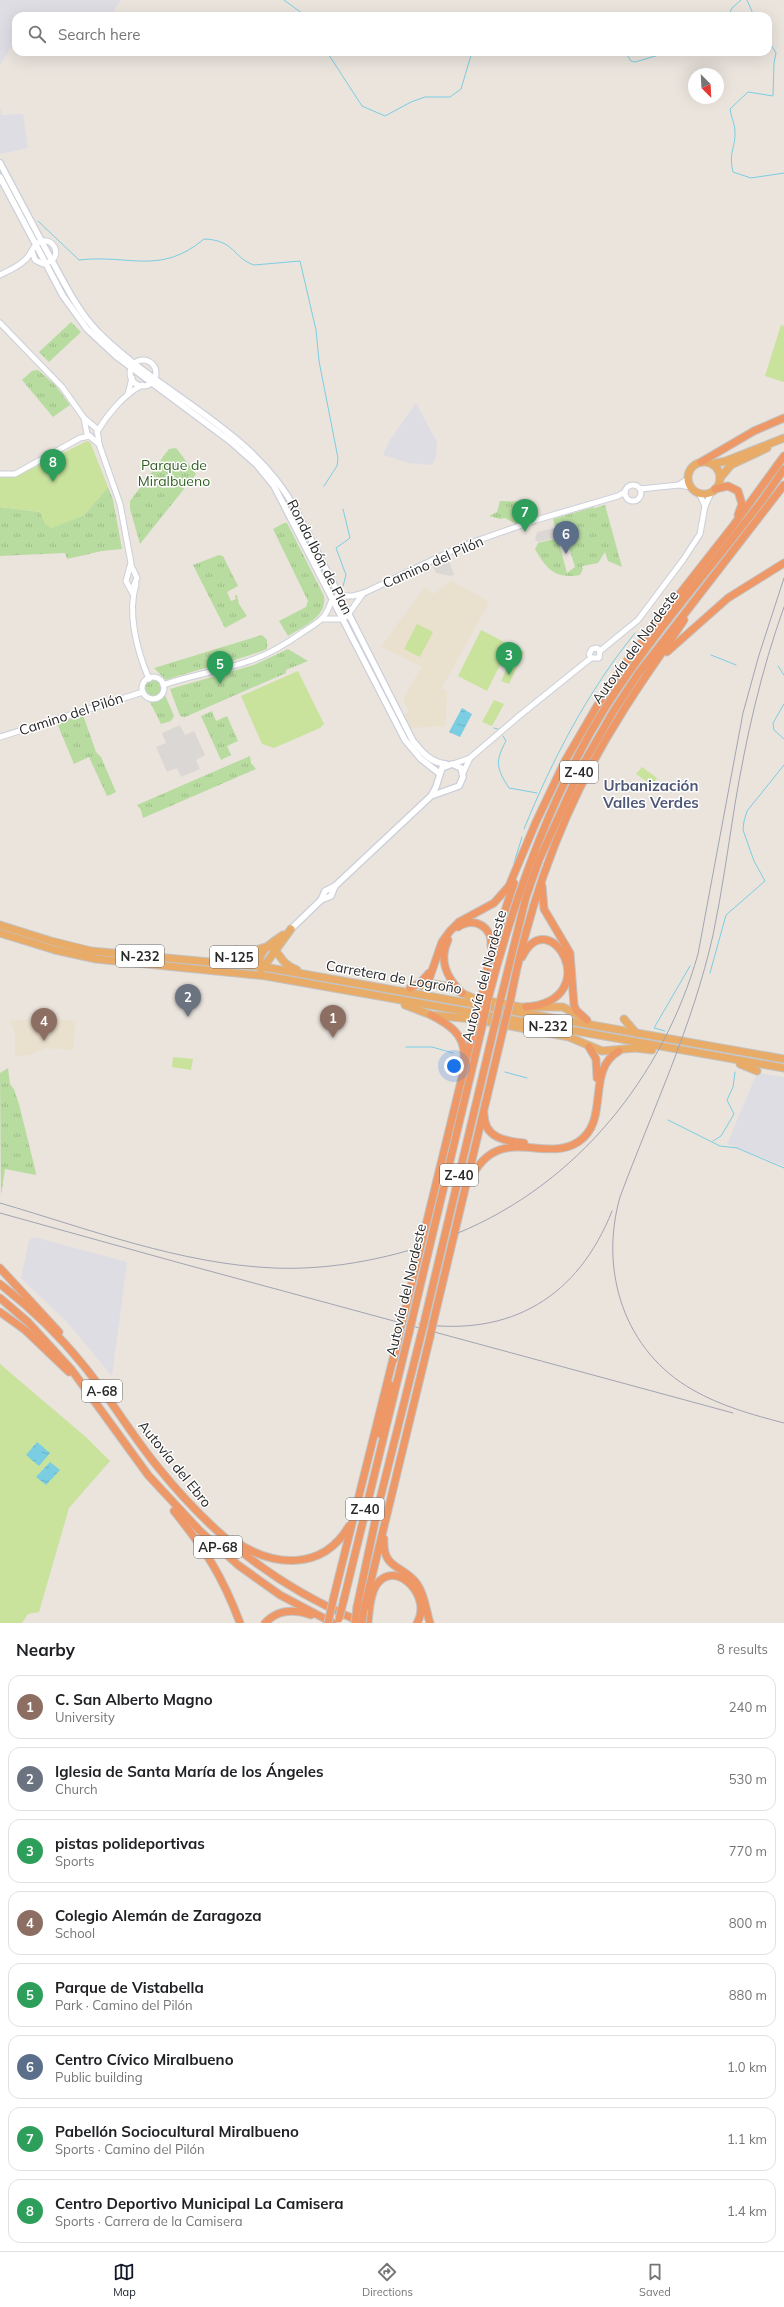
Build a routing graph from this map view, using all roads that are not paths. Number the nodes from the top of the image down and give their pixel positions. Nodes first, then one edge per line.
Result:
1 (0, 163) edge
2 (0, 177) edge
3 (41, 241) junction
4 (36, 244) junction
5 (32, 251) junction
6 (52, 261) junction
7 (38, 262) junction
8 (23, 263) junction
9 (46, 264) junction
10 (0, 275) edge
11 (0, 323) edge
12 (136, 363) junction
13 (132, 368) junction
14 (155, 377) junction
15 (132, 378) junction
16 (151, 383) junction
17 (142, 385) junction
18 (127, 395) junction
19 (84, 418) junction
20 (784, 418) edge
21 (104, 421) junction
22 (93, 425) junction
23 (86, 428) junction
24 (97, 432) junction
25 (90, 436) junction
26 (784, 438) edge
27 (784, 442) edge
28 (99, 444) junction
29 (744, 456) junction
30 (784, 456) edge
31 (701, 462) junction
32 (712, 464) junction
33 (784, 470) edge
34 (0, 474) edge
35 (720, 478) junction
36 (688, 479) junction
37 (679, 485) junction
38 (784, 485) edge
39 (691, 486) junction
40 (643, 490) junction
41 (714, 490) junction
42 (699, 493) junction
43 (625, 494) junction
44 (705, 506) junction
45 (729, 531) junction
46 (784, 563) edge
47 (131, 565) junction
48 (718, 573) junction
49 (135, 576) junction
50 (127, 578) junction
51 (128, 584) junction
52 (136, 584) junction
53 (364, 593) junction
54 (133, 594) junction
55 (340, 596) junction
56 (347, 597) junction
57 (334, 599) junction
58 (353, 608) junction
59 (330, 609) junction
60 (349, 615) junction
61 (336, 617) junction
62 (343, 618) junction
63 (324, 619) junction
64 (600, 651) junction
65 (591, 658) junction
66 (654, 666) junction
67 (149, 679) junction
68 (163, 685) junction
69 (143, 692) junction
70 (0, 737) edge
71 (470, 758) junction
72 (446, 764) junction
73 (454, 764) junction
74 (463, 773) junction
75 (439, 775) junction
76 (450, 788) junction
77 (431, 796) junction
78 (521, 858) junction
79 (544, 871) junction
80 (0, 925) edge
81 (291, 929) junction
82 (0, 933) edge
83 (268, 946) junction
84 (236, 950) dead end
85 (276, 950) junction
86 (252, 952) junction
87 (198, 960) junction
88 (489, 960) junction
89 (193, 968) junction
90 (262, 968) junction
91 (432, 968) junction
92 (308, 974) junction
93 (266, 976) junction
94 (427, 985) junction
95 (380, 988) junction
96 (410, 988) junction
97 (462, 993) junction
98 (511, 993) junction
99 (427, 996) junction
100 (485, 997) junction
101 (392, 999) junction
102 (438, 1007) junction
103 (526, 1007) junction
104 (430, 1015) junction
105 (587, 1020) junction
106 (479, 1026) junction
107 (616, 1030) junction
108 (636, 1033) junction
109 (589, 1047) junction
110 (619, 1051) junction
111 (702, 1055) junction
112 (784, 1059) edge
113 (784, 1068) edge
114 (463, 1070) junction
115 (757, 1071) dead end
116 (490, 1083) junction
117 (460, 1210) junction
118 (0, 1268) edge
119 (0, 1284) edge
120 (0, 1298) edge
121 (0, 1312) edge
122 (394, 1354) junction
123 (84, 1366) junction
124 (411, 1413) junction
125 (110, 1424) junction
126 (125, 1445) junction
127 (377, 1459) junction
128 (388, 1468) junction
129 (193, 1508) junction
130 (387, 1516) junction
131 (353, 1519) junction
132 (363, 1610) junction
133 (239, 1622) edge
134 (265, 1623) edge
135 (329, 1623) edge
136 (333, 1623) edge
137 (338, 1623) edge
138 (355, 1623) edge
139 (363, 1623) edge
140 (368, 1623) edge
141 (417, 1623) edge
142 (430, 1623) edge

1 - 3 main road, Ronda Ibón de Plan
2 - 4 main road, Ronda Ibón de Plan
3 - 4 street
3 - 6 main road, Ronda Ibón de Plan
3 - 6 street, Ronda Ibón de Plan
4 - 5 street
4 - 9 main road, Ronda Ibón de Plan
5 - 7 street
5 - 8 street
6 - 9 street
6 - 12 main road, Ronda Ibón de Plan
7 - 8 street
7 - 9 street
8 - 10 street
9 - 13 main road, Ronda Ibón de Plan
11 - 19 street
12 - 13 street
12 - 14 main road, Ronda Ibón de Plan
12 - 14 street, Ronda Ibón de Plan
13 - 15 street
13 - 16 main road, Ronda Ibón de Plan
14 - 16 street
14 - 55 main road, Ronda Ibón de Plan
15 - 17 street
15 - 18 street
16 - 17 street
16 - 57 main road, Ronda Ibón de Plan
17 - 18 street
18 - 21 street
19 - 22 street
19 - 23 street
20 - 31 highway
21 - 22 street
21 - 24 street
22 - 23 street
22 - 24 street
23 - 25 street
24 - 25 street
24 - 28 street
25 - 28 street
25 - 34 street
26 - 29 highway, N-125
27 - 29 highway, N-125
28 - 47 street
29 - 32 highway, N-125
29 - 35 highway, N-125
30 - 45 highway
31 - 32 highway, N-125
31 - 36 highway
32 - 35 highway
33 - 100 highway, Autovía del Nordeste / Z-40
35 - 41 highway, N-125
36 - 37 street
36 - 39 highway
37 - 39 street
37 - 40 street
38 - 48 highway, Autovía del Nordeste / Z-40
39 - 42 highway
40 - 43 street
40 - 43 street
41 - 42 highway
41 - 44 street, N-125
41 - 45 highway
42 - 44 street
43 - 53 street, Camino del Pilón
44 - 64 street, N-125
45 - 78 highway
46 - 66 highway
47 - 49 street
47 - 50 street
48 - 66 highway
48 - 128 highway, Autovía del Nordeste / Z-40, bridge
49 - 50 street
49 - 52 street
50 - 51 street
51 - 52 street
51 - 54 street
52 - 54 street
53 - 56 street, Camino del Pilón
53 - 58 street, Camino del Pilón
54 - 67 street
55 - 56 street, Camino del Pilón
55 - 57 street
55 - 60 main road, Ronda Ibón de Plan
56 - 58 street
57 - 59 street
57 - 62 main road, Ronda Ibón de Plan
58 - 60 street, Camino del Pilón
59 - 61 street
59 - 63 street
60 - 62 street
60 - 72 main road, Ronda Ibón de Plan
61 - 62 street
61 - 63 street
62 - 75 main road, Ronda Ibón de Plan
63 - 68 street
64 - 65 street, N-125
64 - 65 street, N-125
65 - 71 street, N-125
66 - 79 highway
67 - 68 street
67 - 69 street
68 - 69 street
69 - 70 street, Camino del Pilón
71 - 73 street, N-125
71 - 74 street, N-125
72 - 73 main road, N-125
72 - 75 main road, N-125
73 - 74 main road
74 - 76 main road, N-125
75 - 76 main road
75 - 77 main road, N-125
76 - 77 main road, N-125
77 - 81 main road, N-125
78 - 88 highway
78 - 91 highway
79 - 98 highway
79 - 105 highway
80 - 87 highway, Carretera de Logroño / N-232
81 - 83 highway, N-125
81 - 85 highway, N-125
82 - 89 highway, Carretera de Logroño / N-232
83 - 85 highway
83 - 86 highway, N-125
83 - 90 highway
84 - 86 highway
85 - 90 highway, N-125
85 - 92 highway
86 - 87 highway, N-125
87 - 90 highway, Carretera de Logroño / N-232
88 - 97 highway
88 - 100 highway
89 - 90 highway, N-125
89 - 93 highway, Carretera de Logroño / N-232
90 - 92 highway, Carretera de Logroño / N-232
90 - 93 highway
91 - 94 highway
91 - 96 highway
92 - 95 highway, Carretera de Logroño / N-232
93 - 101 highway, Carretera de Logroño / N-232
94 - 96 highway
94 - 97 highway
94 - 99 highway
95 - 96 highway
95 - 99 highway, Carretera de Logroño / N-232
97 - 103 highway
98 - 103 highway
98 - 116 highway, bridge
99 - 102 highway
99 - 107 highway, Carretera de Logroño / N-232
100 - 106 highway, Autovía del Nordeste / Z-40, bridge
101 - 102 highway, Carretera de Logroño / N-232
101 - 104 highway
102 - 111 highway, Carretera de Logroño / N-232
103 - 105 highway
104 - 109 highway
104 - 114 highway
105 - 107 highway
106 - 114 highway
106 - 127 highway, Autovía del Nordeste / Z-40, bridge
107 - 108 highway, Carretera de Logroño / N-232
107 - 108 highway
108 - 112 highway, Carretera de Logroño / N-232
109 - 110 highway
109 - 116 highway
110 - 111 highway
110 - 117 highway
111 - 113 highway, Carretera de Logroño / N-232
111 - 115 highway
114 - 122 highway, bridge
116 - 117 highway
117 - 124 highway, bridge
118 - 123 highway
119 - 123 highway, Autovía del Ebro / A-68
120 - 125 highway, Autovía del Ebro / A-68
121 - 125 highway
122 - 127 highway
122 - 131 highway
123 - 129 highway, Autovía del Ebro / A-68
124 - 128 highway
124 - 130 highway
125 - 126 highway, Autovía del Ebro / A-68
126 - 133 highway
126 - 136 highway, Autovía del Ebro / AP-68
127 - 137 highway, Autovía del Nordeste / Z-40, bridge
128 - 132 highway, Autovía del Nordeste / Z-40
129 - 131 highway
129 - 139 highway, Autovía del Ebro / AP-68
130 - 132 highway
130 - 142 highway
131 - 135 highway, bridge
132 - 138 highway, Autovía del Nordeste / Z-40, bridge
132 - 139 highway, bridge
132 - 140 highway
132 - 141 highway
134 - 135 highway

